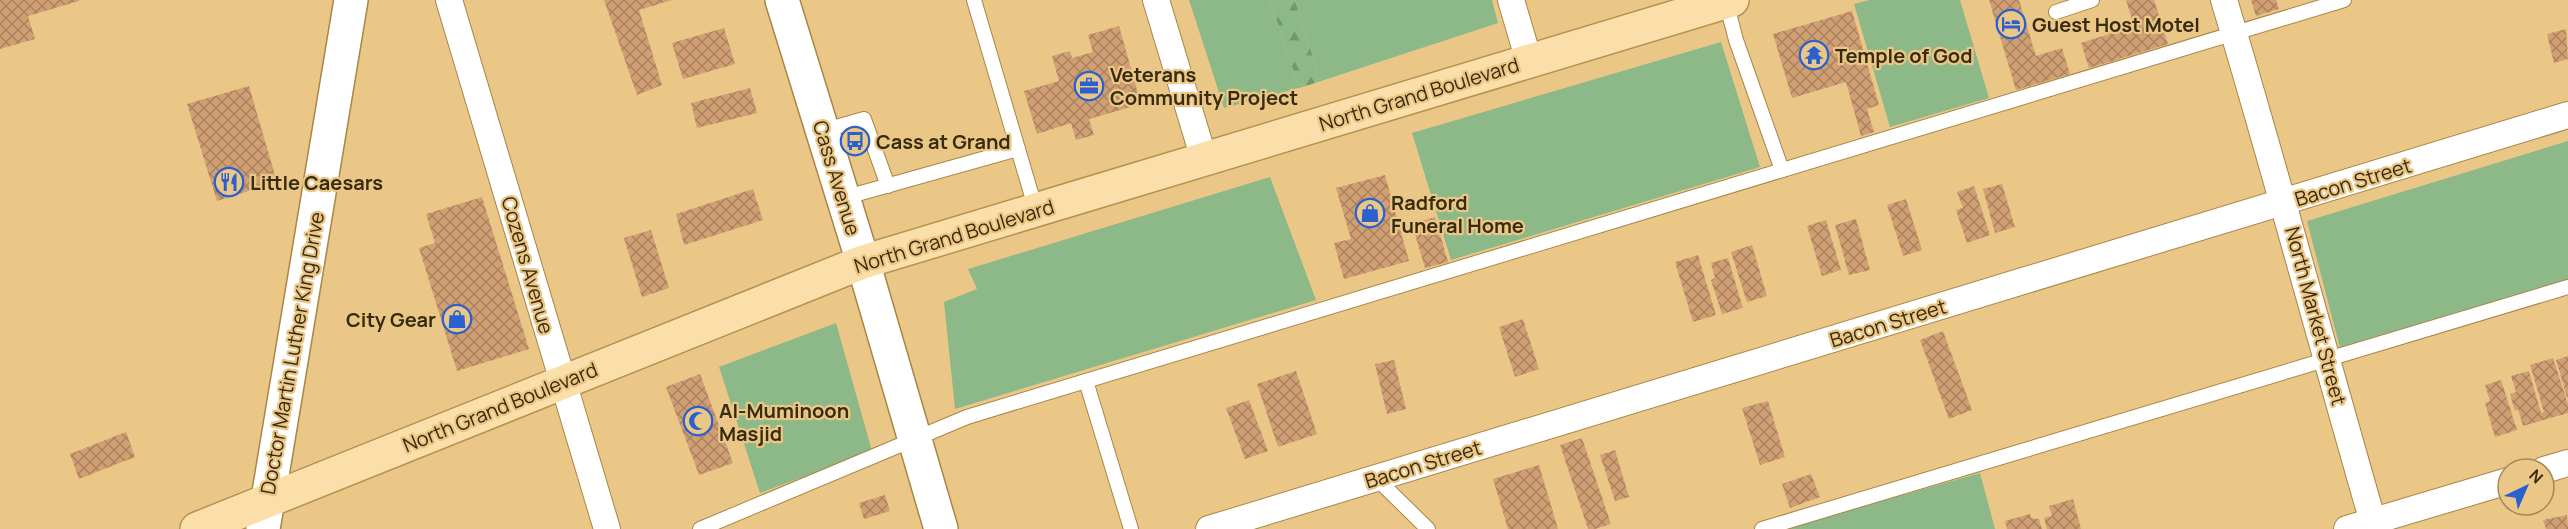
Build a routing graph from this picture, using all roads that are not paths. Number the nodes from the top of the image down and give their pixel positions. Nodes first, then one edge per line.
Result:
1 (351, 0) edge
2 (449, 0) edge
3 (782, 0) edge
4 (974, 0) edge
5 (1156, 0) edge
6 (1511, 0) edge
7 (2092, 0) edge
8 (2224, 0) edge
9 (2343, 0) edge
10 (1729, 1) edge
11 (2056, 12) dead end
12 (2234, 32) junction
13 (1529, 62) junction
14 (2568, 115) edge
15 (822, 131) junction
16 (1018, 149) junction
17 (1204, 159) junction
18 (1782, 170) junction
19 (888, 186) junction
20 (843, 198) junction
21 (2285, 203) junction
22 (1036, 210) junction
23 (863, 262) junction
24 (2568, 287) edge
25 (2326, 359) junction
26 (1086, 381) junction
27 (562, 382) junction
28 (915, 440) junction
29 (1376, 478) junction
30 (2496, 485) edge
31 (268, 519) edge
32 (2374, 525) edge
33 (197, 529) edge
34 (607, 529) edge
35 (700, 529) edge
36 (941, 529) edge
37 (1131, 529) edge
38 (1209, 529) edge
39 (1428, 529) edge
40 (1762, 529) edge
41 (2347, 529) edge

1 - 31 main road, Doctor Martin Luther King Drive
2 - 27 street, Cozens Avenue
3 - 15 main road, Cass Avenue
4 - 16 lane
5 - 17 street
6 - 13 street
7 - 11 lane
8 - 12 street, North Market Street
9 - 12 lane
10 - 13 main road, North Grand Boulevard
10 - 18 lane
12 - 18 lane
12 - 21 street, North Market Street
13 - 17 main road, North Grand Boulevard
14 - 21 street, Bacon Street
15 - 19 lane
15 - 20 main road, Cass Avenue
16 - 19 lane
16 - 22 lane
17 - 22 main road, North Grand Boulevard
18 - 26 lane
19 - 20 lane
20 - 23 main road, Cass Avenue
21 - 25 street, North Market Street
21 - 29 street, Bacon Street
22 - 23 main road, North Grand Boulevard
23 - 27 main road, North Grand Boulevard
23 - 28 main road, Cass Avenue
24 - 25 lane
25 - 32 street, North Market Street
25 - 40 lane
26 - 28 lane
26 - 37 lane
27 - 31 main road, North Grand Boulevard
27 - 34 street, Cozens Avenue
28 - 35 lane
28 - 36 main road, Cass Avenue
29 - 38 street, Bacon Street
29 - 39 lane
30 - 32 street
31 - 33 main road, North Grand Boulevard
32 - 41 street

